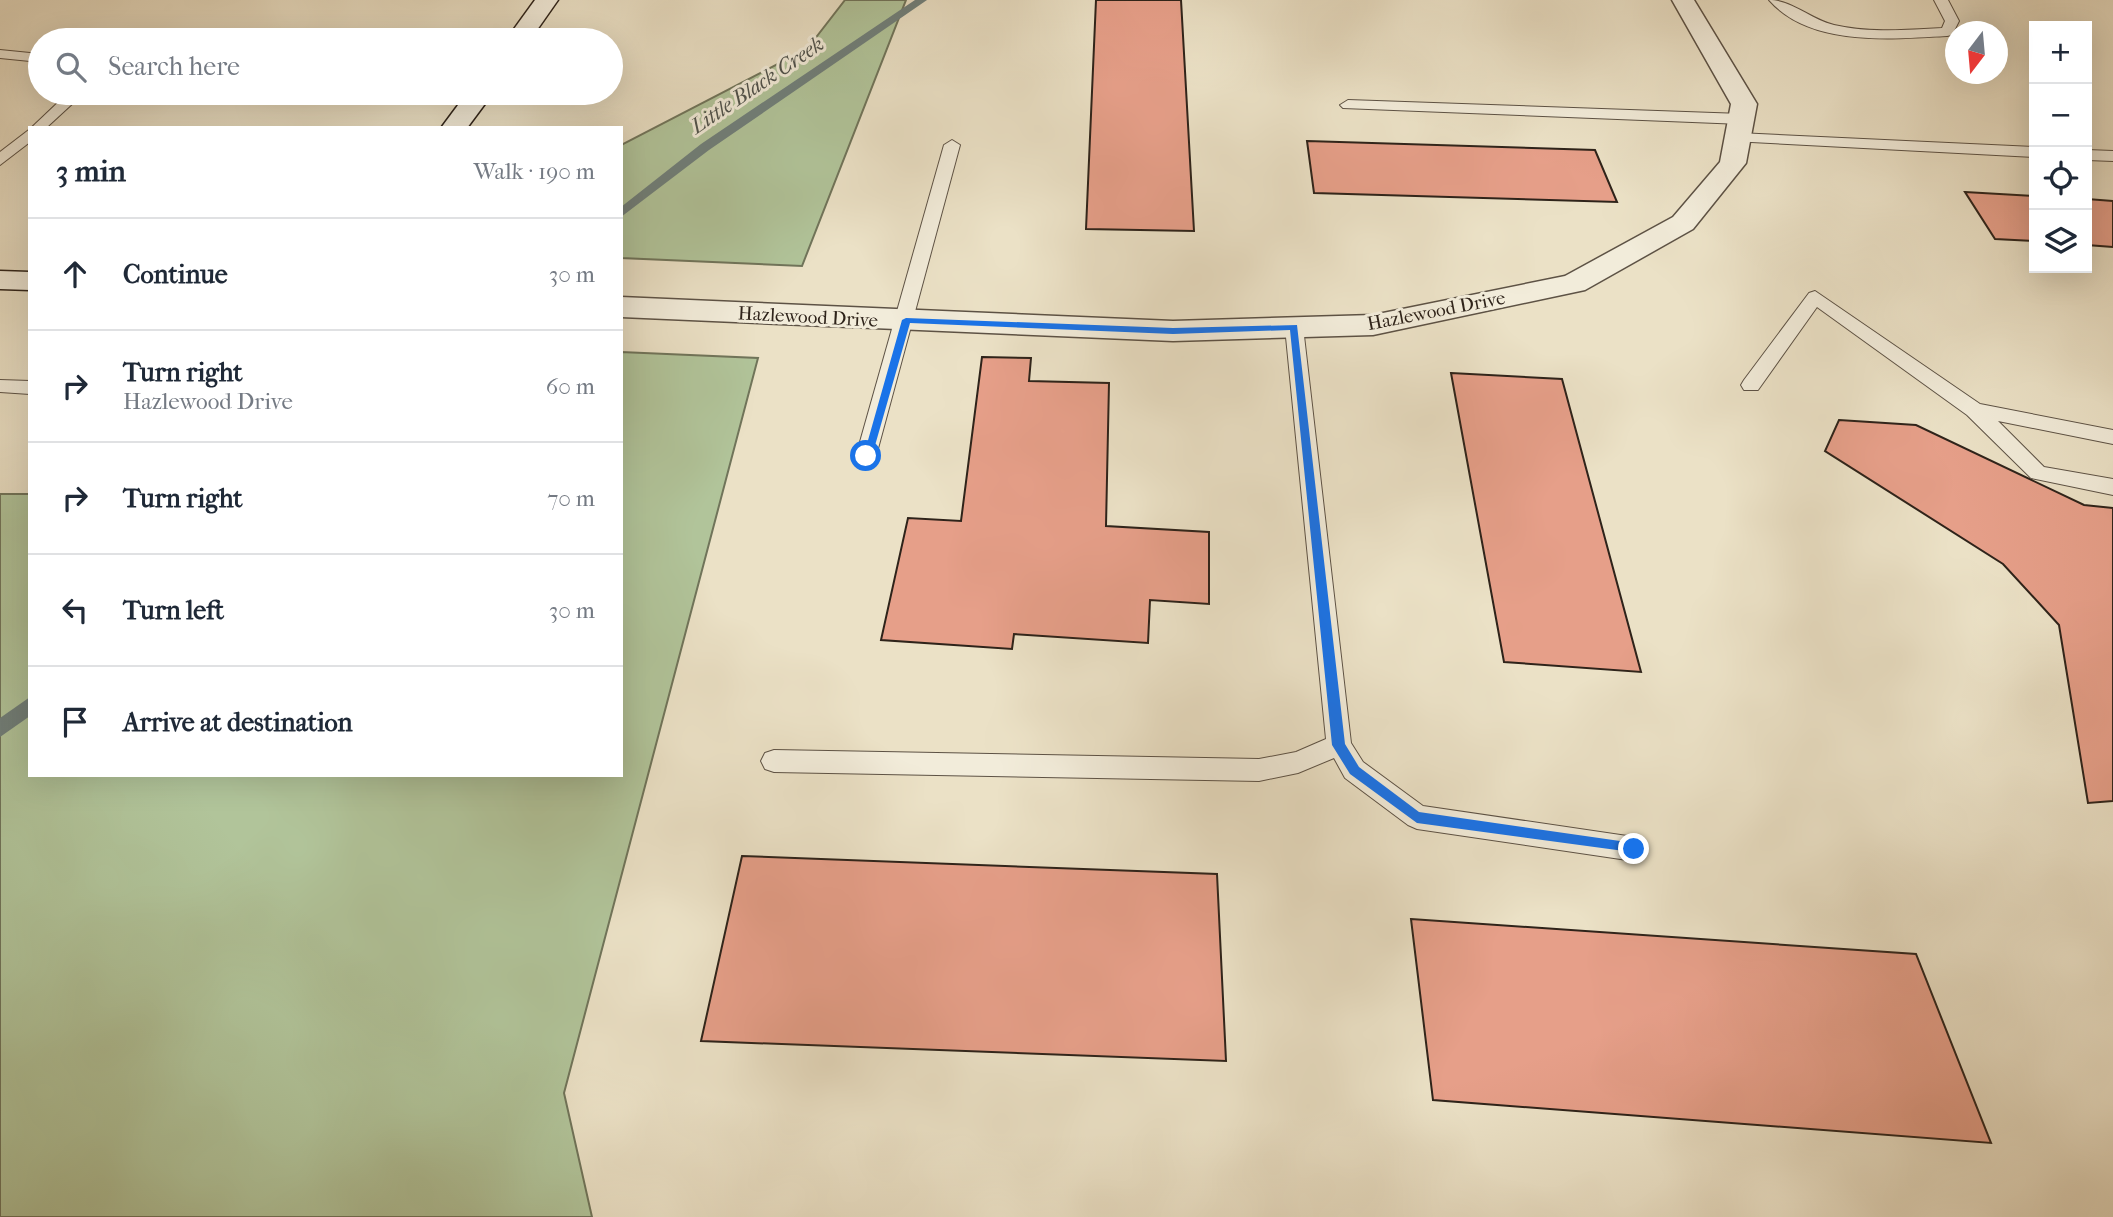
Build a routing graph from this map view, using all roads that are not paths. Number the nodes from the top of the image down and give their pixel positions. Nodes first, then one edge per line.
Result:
1 (547, 0) edge
2 (1683, 0) edge
3 (1776, 0) edge
4 (1941, 0) edge
5 (526, 28) edge
6 (0, 54) edge
7 (28, 57) edge
8 (63, 105) edge
9 (471, 105) edge
10 (1348, 105) dead end
11 (39, 126) edge
12 (455, 126) edge
13 (1740, 129) junction
14 (28, 136) edge
15 (952, 145) dead end
16 (2029, 152) edge
17 (2092, 155) edge
18 (2113, 156) edge
19 (0, 160) edge
20 (0, 280) edge
21 (28, 281) edge
22 (623, 307) edge
23 (906, 320) junction
24 (1294, 327) junction
25 (1751, 385) dead end
26 (0, 386) edge
27 (28, 388) edge
28 (1974, 410) junction
29 (2113, 437) edge
30 (866, 456) dead end
31 (2113, 487) edge
32 (1339, 745) junction
33 (774, 761) dead end
34 (1634, 849) dead end

1 - 5 street
2 - 13 street
3 - 4 lane
6 - 7 lane
8 - 11 lane
9 - 12 street
10 - 13 lane
13 - 16 lane
13 - 24 street, Hazlewood Drive
14 - 19 lane
15 - 23 lane
17 - 18 lane
20 - 21 street
22 - 23 street, Hazlewood Drive
23 - 24 street, Hazlewood Drive
23 - 30 lane
24 - 32 lane
25 - 28 lane
26 - 27 lane
28 - 29 lane
28 - 31 lane
32 - 33 lane
32 - 34 lane

